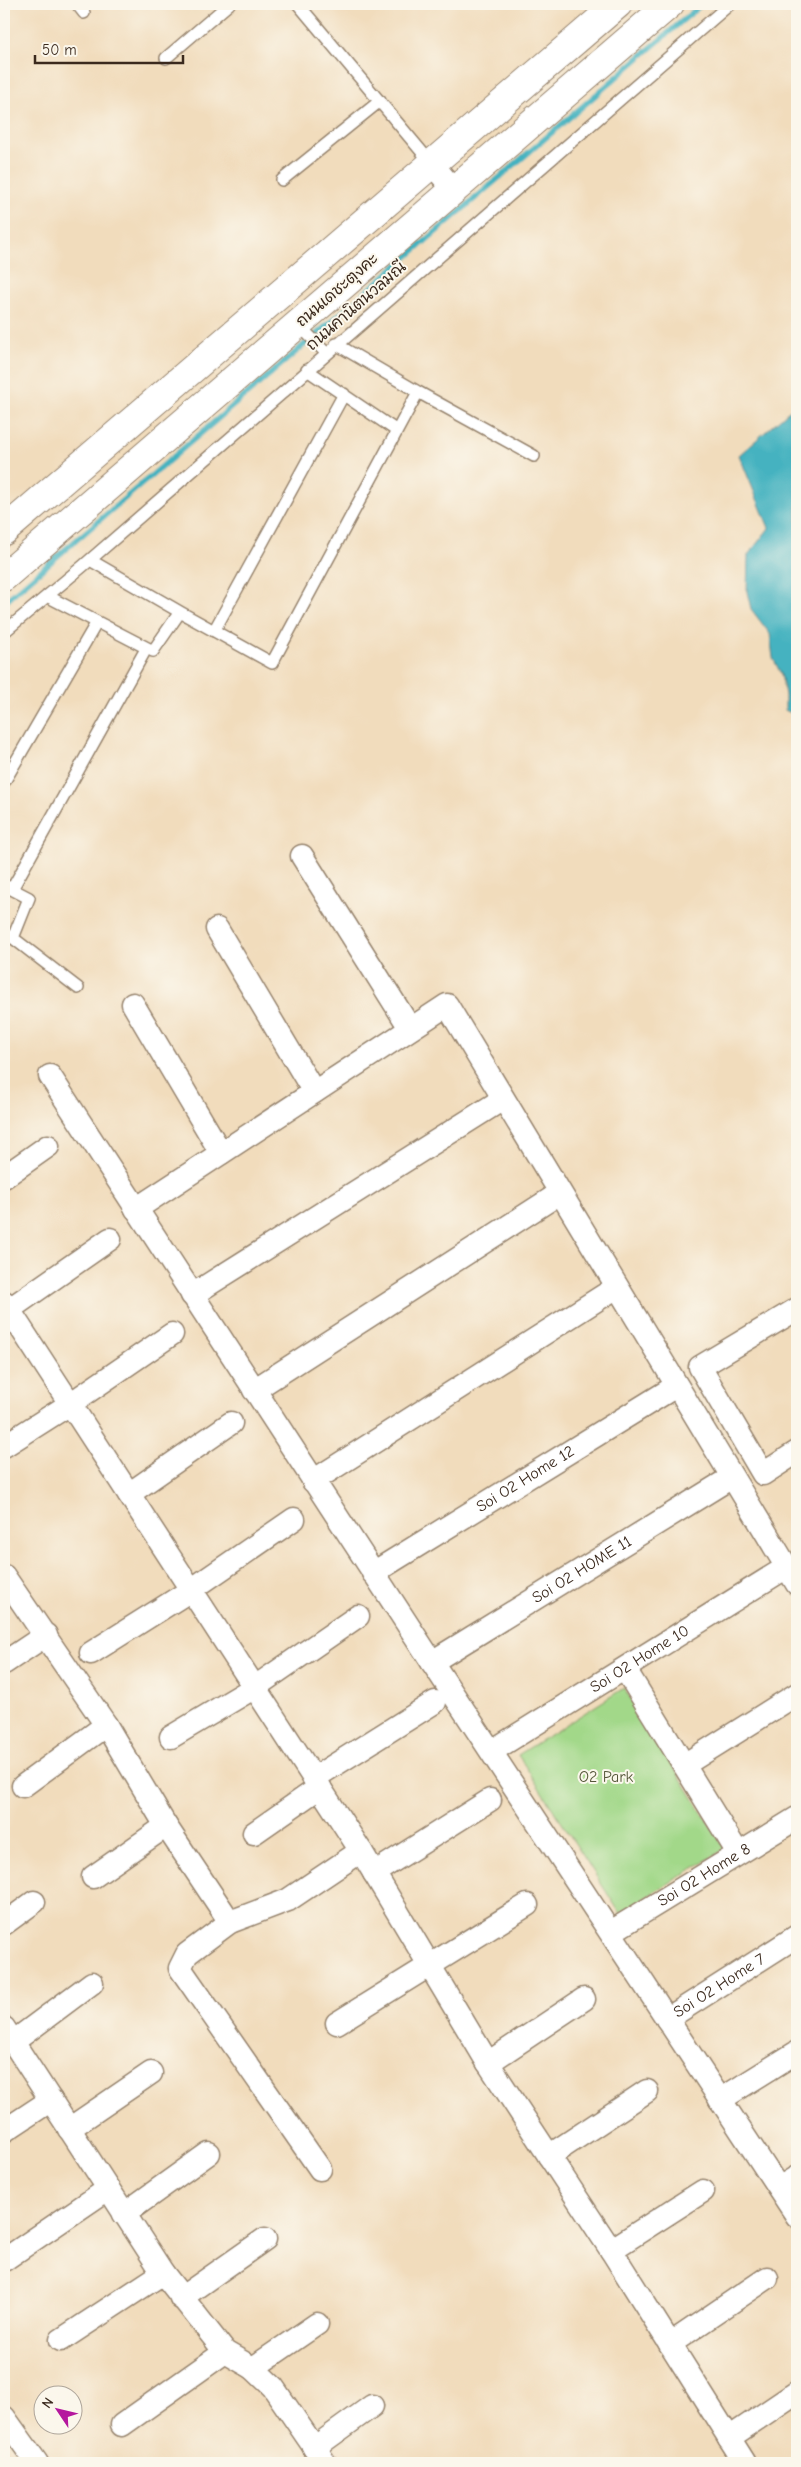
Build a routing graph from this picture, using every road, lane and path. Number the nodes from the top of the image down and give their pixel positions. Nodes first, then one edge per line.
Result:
1 (230, 4) edge
2 (298, 4) edge
3 (618, 4) edge
4 (670, 4) edge
5 (730, 4) edge
6 (166, 58) dead end
7 (380, 101) junction
8 (432, 164) junction
9 (282, 180) dead end
10 (454, 190) junction
11 (301, 327) junction
12 (336, 344) junction
13 (323, 350) junction
14 (307, 370) junction
15 (418, 392) junction
16 (344, 394) junction
17 (397, 430) junction
18 (534, 456) dead end
19 (4, 531) edge
20 (90, 560) junction
21 (4, 577) edge
22 (47, 596) junction
23 (180, 612) junction
24 (97, 622) junction
25 (4, 632) edge
26 (214, 632) junction
27 (146, 649) junction
28 (4, 782) edge
29 (302, 856) dead end
30 (8, 887) edge
31 (217, 929) dead end
32 (78, 988) dead end
33 (134, 1004) dead end
34 (410, 1028) junction
35 (50, 1076) dead end
36 (314, 1092) junction
37 (503, 1099) junction
38 (48, 1146) dead end
39 (221, 1153) junction
40 (4, 1176) edge
41 (560, 1193) junction
42 (136, 1209) junction
43 (110, 1239) dead end
44 (617, 1286) junction
45 (192, 1295) junction
46 (5, 1308) edge
47 (797, 1309) edge
48 (172, 1334) dead end
49 (676, 1386) junction
50 (254, 1390) junction
51 (70, 1404) junction
52 (231, 1423) dead end
53 (4, 1446) edge
54 (797, 1452) edge
55 (732, 1477) junction
56 (313, 1481) junction
57 (129, 1494) junction
58 (294, 1519) dead end
59 (373, 1573) junction
60 (792, 1575) edge
61 (4, 1576) edge
62 (191, 1590) junction
63 (358, 1616) dead end
64 (46, 1635) junction
65 (91, 1653) dead end
66 (432, 1662) junction
67 (4, 1663) edge
68 (625, 1669) junction
69 (255, 1687) junction
70 (797, 1694) edge
71 (435, 1702) dead end
72 (106, 1725) junction
73 (171, 1737) dead end
74 (492, 1751) junction
75 (684, 1765) junction
76 (317, 1782) junction
77 (24, 1786) dead end
78 (490, 1800) dead end
79 (797, 1818) edge
80 (166, 1826) junction
81 (254, 1832) dead end
82 (362, 1851) junction
83 (738, 1853) junction
84 (374, 1873) junction
85 (93, 1877) dead end
86 (34, 1902) dead end
87 (527, 1904) dead end
88 (230, 1922) junction
89 (4, 1924) edge
90 (611, 1932) junction
91 (797, 1936) edge
92 (429, 1964) junction
93 (92, 1983) dead end
94 (584, 1999) dead end
95 (667, 2019) junction
96 (337, 2023) dead end
97 (8, 2035) edge
98 (797, 2052) edge
99 (488, 2062) junction
100 (151, 2072) dead end
101 (648, 2091) dead end
102 (51, 2100) junction
103 (720, 2100) junction
104 (69, 2129) junction
105 (4, 2131) edge
106 (209, 2153) dead end
107 (549, 2156) junction
108 (320, 2170) dead end
109 (788, 2183) edge
110 (108, 2189) junction
111 (703, 2191) dead end
112 (124, 2214) junction
113 (797, 2216) edge
114 (265, 2240) dead end
115 (611, 2250) junction
116 (4, 2260) edge
117 (163, 2273) junction
118 (767, 2278) dead end
119 (181, 2298) junction
120 (317, 2324) dead end
121 (61, 2340) dead end
122 (670, 2344) junction
123 (225, 2352) junction
124 (253, 2368) junction
125 (797, 2392) edge
126 (372, 2406) dead end
127 (4, 2417) edge
128 (122, 2425) dead end
129 (729, 2438) junction
130 (319, 2456) edge
131 (37, 2463) edge
132 (745, 2463) edge

1 - 6 lane
2 - 7 lane
3 - 8 street, ถนนเดชะตุงคะ
4 - 10 street, ถนนเดชะตุงคะ
5 - 12 lane, ถนนคานิตนวลมณี
7 - 8 lane
7 - 9 lane
8 - 10 street
8 - 19 street, ถนนเดชะตุงคะ
10 - 11 street, ถนนเดชะตุงคะ
11 - 13 lane
11 - 21 street, ถนนเดชะตุงคะ
12 - 13 lane, ถนนคานิตนวลมณี
12 - 15 lane
13 - 14 lane, ถนนคานิตนวลมณี
14 - 16 lane
14 - 20 lane, ถนนคานิตนวลมณี
15 - 17 lane
15 - 18 lane
16 - 17 lane
16 - 26 lane
17 - 26 lane
20 - 22 lane, ถนนคานิตนวลมณี
20 - 23 lane
22 - 24 lane
22 - 25 lane, ถนนคานิตนวลมณี
23 - 26 lane
23 - 27 lane
24 - 27 lane
24 - 28 lane
27 - 30 lane
29 - 34 street
30 - 32 lane
31 - 36 street
33 - 39 street
34 - 36 street
34 - 37 street
35 - 42 street
36 - 39 street
37 - 41 street
37 - 45 street
38 - 40 street
39 - 42 street
41 - 44 street
41 - 50 street
42 - 45 street
43 - 46 street
44 - 49 street
44 - 56 street
45 - 50 street
46 - 51 street
47 - 54 street
48 - 51 street
49 - 55 street
49 - 59 street, Soi O2 Home 12
50 - 56 street
51 - 53 street
51 - 57 street
52 - 57 street
55 - 60 street
55 - 66 street, Soi O2 HOME 11
56 - 59 street
57 - 62 street
58 - 62 street
59 - 66 street
60 - 68 street, Soi O2 Home 10
61 - 64 street
62 - 65 street
62 - 69 street
63 - 69 street
64 - 67 street
64 - 72 street
66 - 74 street
68 - 74 street, Soi O2 Home 10
68 - 75 street
69 - 73 street
69 - 76 street
70 - 75 street
71 - 76 street
72 - 77 street
72 - 80 street
74 - 90 street
75 - 83 street
76 - 81 street
76 - 82 street
78 - 84 street
79 - 83 street, Soi O2 Home 8
80 - 85 street
80 - 88 street
82 - 84 street
82 - 88 street
83 - 90 street, Soi O2 Home 8
84 - 92 street
86 - 89 street
87 - 92 street
88 - 108 street
90 - 95 street
91 - 95 street, Soi O2 Home 7
92 - 96 street
92 - 99 street
93 - 97 street
94 - 99 street
95 - 103 street
97 - 102 street
98 - 103 street
99 - 107 street
100 - 104 street
101 - 107 street
102 - 104 street
102 - 105 street
103 - 109 street
104 - 110 street
106 - 112 street
107 - 115 street
109 - 113 street
110 - 112 street
110 - 116 street
111 - 115 street
112 - 117 street
114 - 119 street
115 - 122 street
117 - 119 street
117 - 121 street
118 - 122 street
119 - 123 street
120 - 124 street
122 - 129 street
123 - 124 street
123 - 128 street
124 - 130 street
125 - 129 street
126 - 130 street
127 - 131 street
129 - 132 street

